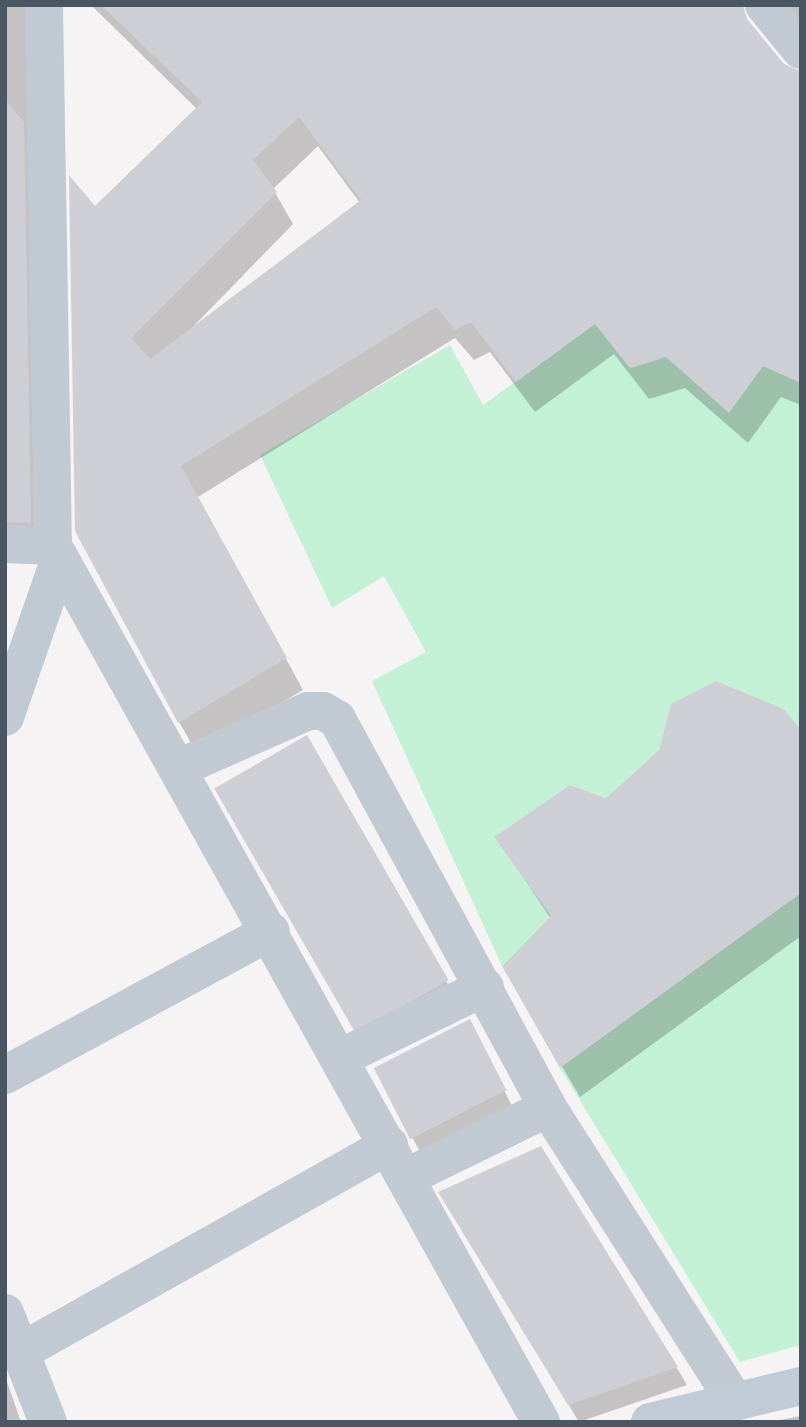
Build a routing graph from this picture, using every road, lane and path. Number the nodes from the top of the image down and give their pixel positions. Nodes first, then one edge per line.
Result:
1 (44, 5) edge
2 (764, 5) edge
3 (801, 50) edge
4 (5, 544) edge
5 (56, 552) junction
6 (5, 717) edge
7 (179, 768) junction
8 (271, 931) junction
9 (485, 986) junction
10 (342, 1057) junction
11 (5, 1075) edge
12 (548, 1108) junction
13 (398, 1161) junction
14 (5, 1313) edge
15 (22, 1352) junction
16 (801, 1386) edge
17 (735, 1402) junction
18 (48, 1422) edge
19 (541, 1422) edge
20 (650, 1422) edge

1 - 5 street
2 - 3 street
4 - 5 street
5 - 6 street
5 - 7 street
7 - 8 street
7 - 9 street
8 - 10 street
8 - 11 street
9 - 10 street
9 - 12 street
10 - 13 street
12 - 13 street
12 - 17 street
13 - 15 street
13 - 19 street
14 - 15 street
15 - 18 street
16 - 17 street
17 - 20 street

